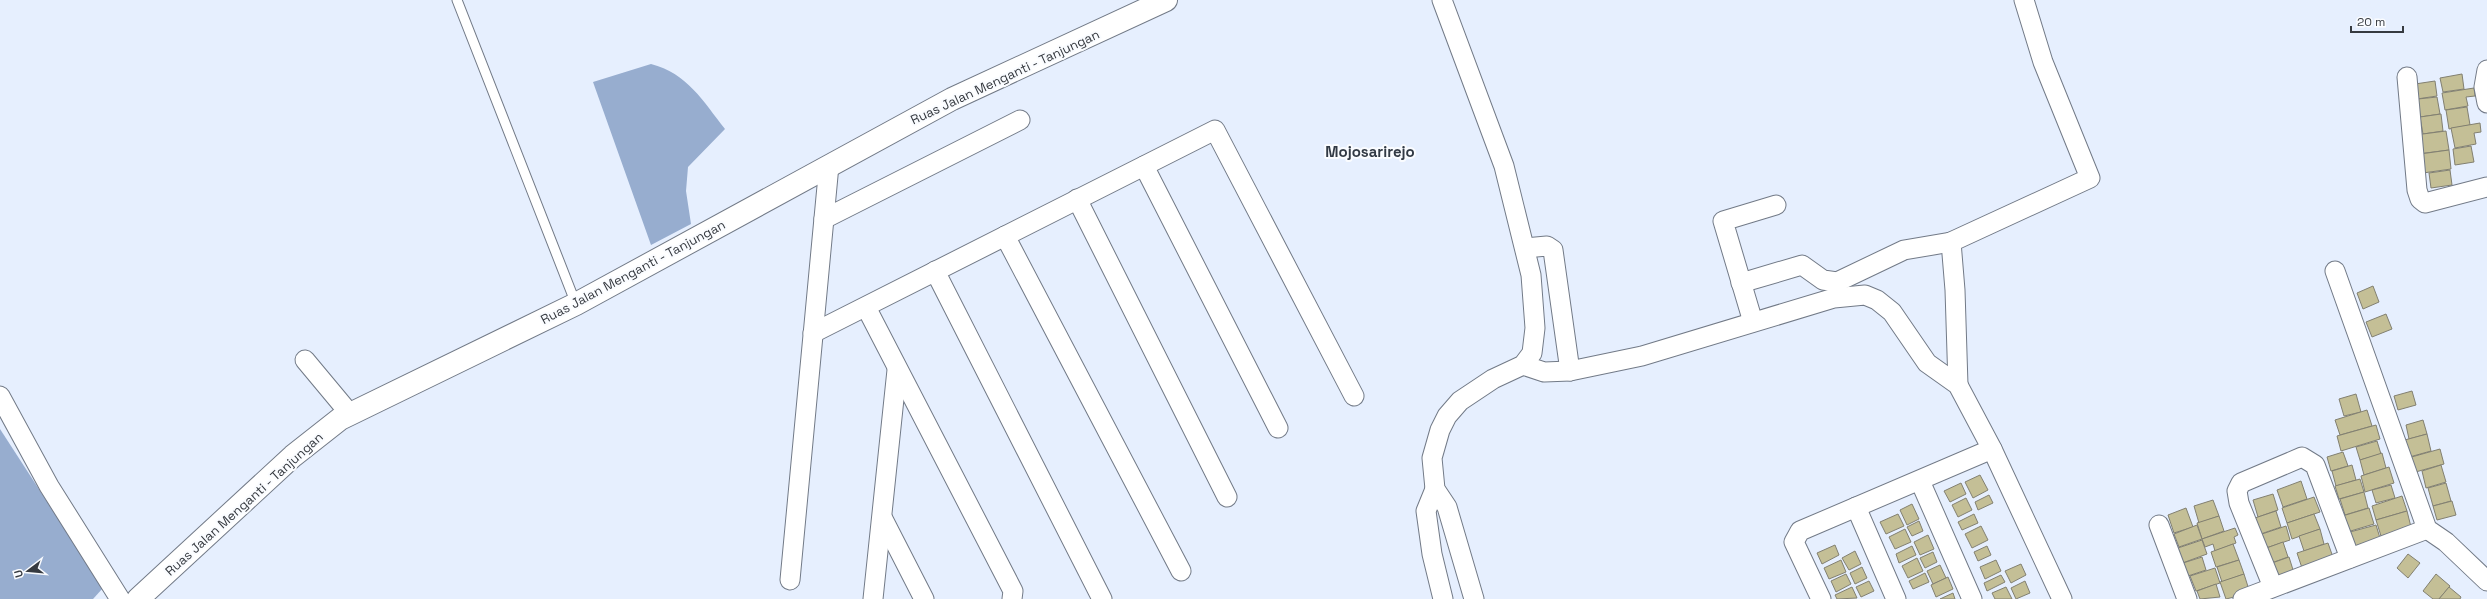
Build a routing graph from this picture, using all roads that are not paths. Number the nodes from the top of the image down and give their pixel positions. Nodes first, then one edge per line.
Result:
1 (457, 0) edge
2 (1166, 0) edge
3 (1442, 0) edge
4 (2024, 0) edge
5 (2487, 70) edge
6 (2407, 77) dead end
7 (2487, 103) edge
8 (1020, 120) dead end
9 (829, 165) junction
10 (1144, 166) junction
11 (2487, 187) edge
12 (1077, 200) junction
13 (1776, 205) dead end
14 (824, 219) junction
15 (1005, 236) junction
16 (1951, 242) junction
17 (1525, 248) junction
18 (1863, 269) junction
19 (935, 271) junction
20 (2335, 271) dead end
21 (1741, 283) junction
22 (1865, 295) junction
23 (576, 304) junction
24 (866, 307) junction
25 (1753, 322) junction
26 (814, 333) junction
27 (305, 360) dead end
28 (1523, 365) junction
29 (897, 370) junction
30 (1570, 371) junction
31 (1958, 385) junction
32 (0, 396) edge
33 (1354, 396) dead end
34 (350, 414) junction
35 (1278, 428) dead end
36 (1992, 449) junction
37 (1920, 481) junction
38 (1435, 489) junction
39 (1227, 497) dead end
40 (1856, 507) junction
41 (883, 519) junction
42 (2158, 525) dead end
43 (2427, 529) junction
44 (2350, 558) junction
45 (1181, 571) dead end
46 (790, 580) dead end
47 (2487, 581) edge
48 (2273, 587) junction
49 (120, 599) edge
50 (138, 599) edge
51 (873, 599) edge
52 (924, 599) edge
53 (1012, 599) edge
54 (1102, 599) edge
55 (1443, 599) edge
56 (1474, 599) edge
57 (1820, 599) edge
58 (1896, 599) edge
59 (1972, 599) edge
60 (2062, 599) edge
61 (2187, 599) edge
62 (2243, 599) edge

1 - 23 lane
2 - 9 main road, Ruas Jalan Menganti - Tanjungan
3 - 17 street
4 - 16 street
5 - 7 street
6 - 11 street
8 - 14 street
9 - 14 street
9 - 23 main road, Ruas Jalan Menganti - Tanjungan
10 - 12 street
10 - 33 street
10 - 35 street
12 - 15 street
12 - 39 street
13 - 21 street
14 - 26 street
15 - 19 street
15 - 45 street
16 - 18 street
16 - 31 street
17 - 28 street
17 - 30 street
18 - 21 street
18 - 22 street
19 - 24 street
19 - 54 street
20 - 43 street
21 - 25 street
22 - 25 street
22 - 31 street
23 - 34 main road, Ruas Jalan Menganti - Tanjungan
24 - 26 street
24 - 29 street
25 - 30 street
26 - 46 street
27 - 34 street
28 - 30 street
28 - 38 street
29 - 41 street
29 - 53 street
31 - 36 street
32 - 49 street
34 - 50 main road, Ruas Jalan Menganti - Tanjungan
36 - 37 street
36 - 60 street
37 - 40 street
37 - 59 street
38 - 55 street
38 - 56 street
40 - 57 street
40 - 58 street
41 - 51 street
41 - 52 street
42 - 61 street
43 - 44 street
43 - 47 street
44 - 48 street
44 - 48 street
48 - 62 street

